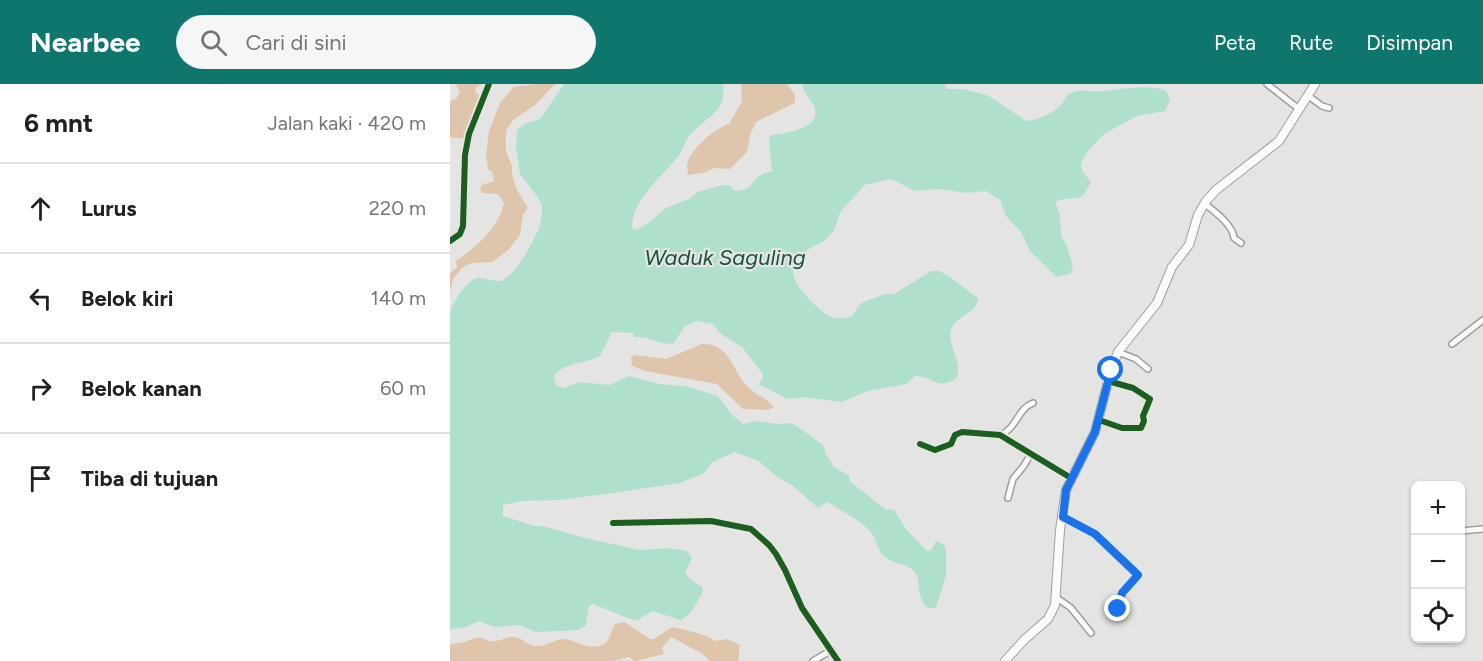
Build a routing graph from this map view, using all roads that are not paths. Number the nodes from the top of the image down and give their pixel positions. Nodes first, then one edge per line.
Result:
1 (489, 84) edge
2 (1267, 84) edge
3 (1315, 84) edge
4 (1308, 95) junction
5 (1329, 108) dead end
6 (1299, 109) junction
7 (1204, 203) junction
8 (450, 241) edge
9 (1242, 243) dead end
10 (1483, 320) edge
11 (1452, 344) dead end
12 (1118, 352) junction
13 (1148, 369) dead end
14 (1108, 381) junction
15 (1033, 403) dead end
16 (1099, 420) junction
17 (1000, 435) junction
18 (920, 444) dead end
19 (1031, 454) junction
20 (1071, 478) junction
21 (1008, 498) dead end
22 (1063, 517) junction
23 (613, 523) dead end
24 (1483, 529) edge
25 (1465, 530) edge
26 (1057, 598) junction
27 (1116, 612) dead end
28 (1091, 633) dead end
29 (832, 650) junction
30 (813, 661) edge
31 (838, 661) edge
32 (1005, 661) edge

1 - 8 street
2 - 6 street
3 - 4 main road
4 - 5 street
4 - 6 main road
6 - 7 main road
7 - 9 street
7 - 12 main road
10 - 11 street
12 - 13 street
12 - 14 main road
14 - 16 main road
14 - 16 street
15 - 17 street
16 - 20 main road
17 - 18 street
17 - 19 street
19 - 20 street
19 - 21 street
20 - 22 main road
22 - 26 main road
22 - 27 street
23 - 29 street
24 - 25 street
26 - 28 street
26 - 32 main road
29 - 30 street
29 - 31 street

